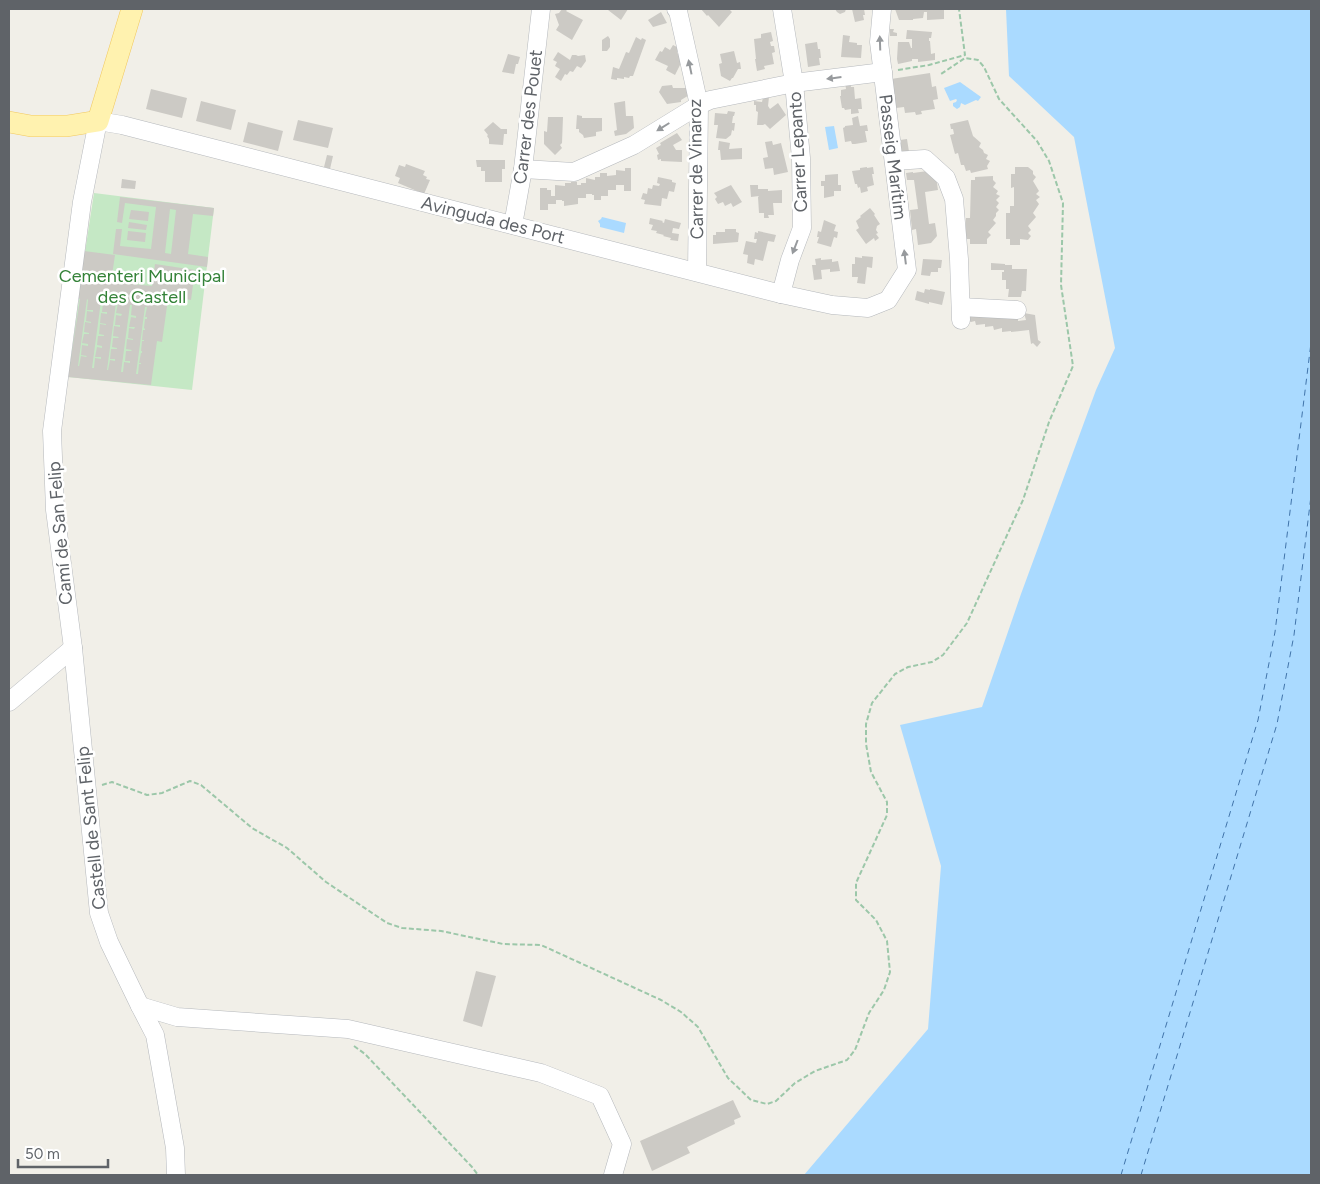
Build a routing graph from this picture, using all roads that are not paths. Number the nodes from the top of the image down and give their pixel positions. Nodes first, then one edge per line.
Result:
1 (132, 9) edge
2 (541, 9) edge
3 (676, 9) edge
4 (782, 9) edge
5 (882, 9) edge
6 (883, 72) junction
7 (794, 83) junction
8 (699, 105) junction
9 (98, 121) junction
10 (9, 122) edge
11 (894, 161) junction
12 (523, 169) junction
13 (513, 225) junction
14 (697, 272) junction
15 (781, 294) junction
16 (888, 300) joint
17 (1017, 310) dead end
18 (72, 648) junction
19 (9, 702) edge
20 (140, 1006) junction
21 (176, 1175) edge
22 (613, 1175) edge

1 - 9 main road
2 - 12 street, Carrer des Pouet
8 -> 3 street, Carrer de Vinaroz
4 - 7 street, Carrer Lepanto
6 -> 5 street, Passeig Marítim
6 -> 7 street
6 - 11 street, Passeig Marítim
7 - 8 street
7 -> 15 street, Carrer Lepanto
8 -> 12 street
8 - 14 street, Carrer de Vinaroz
9 - 10 main road
9 - 13 street, Avinguda des Port
9 - 18 street, Camí de San Felip
16 -> 11 street, Passeig Marítim
11 - 17 street
12 - 13 street, Carrer des Pouet
13 - 14 street, Avinguda des Port
14 - 15 street, Avinguda des Port
15 - 16 street, Avinguda des Port
18 - 19 street
18 - 20 street, Castell de Sant Felip
20 - 21 street, Castell de Sant Felip
20 - 22 street

